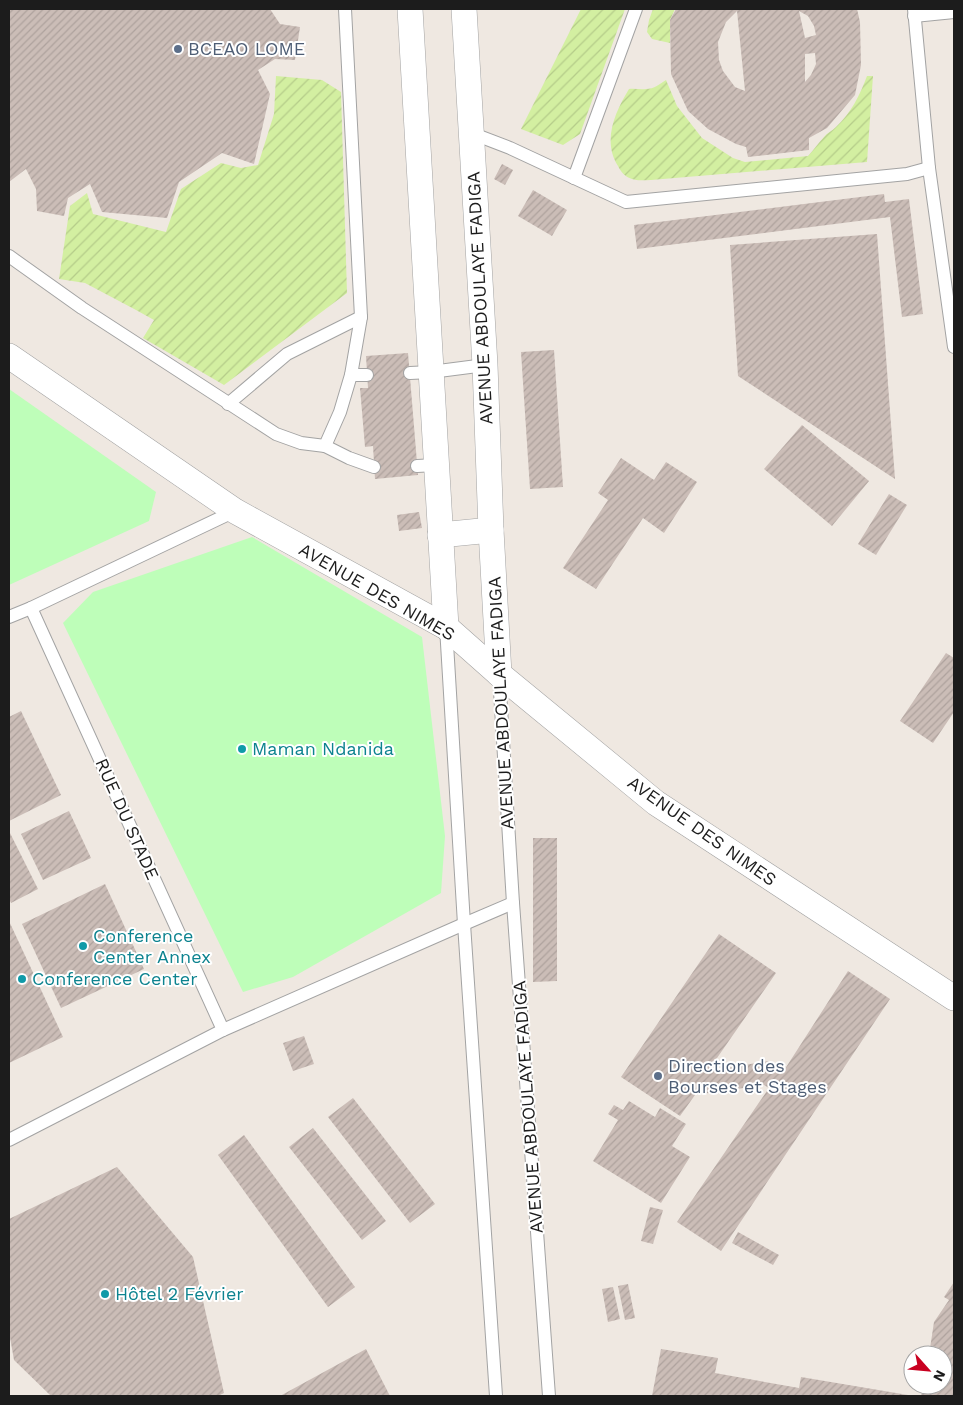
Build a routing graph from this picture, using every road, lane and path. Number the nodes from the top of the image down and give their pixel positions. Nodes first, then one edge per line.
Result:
1 (345, 9) edge
2 (410, 9) edge
3 (464, 9) edge
4 (636, 9) edge
5 (914, 12) edge
6 (954, 12) edge
7 (471, 133) junction
8 (929, 168) junction
9 (574, 178) junction
10 (9, 256) edge
11 (360, 317) junction
12 (954, 347) edge
13 (9, 356) edge
14 (485, 365) junction
15 (420, 372) junction
16 (351, 375) junction
17 (367, 375) dead end
18 (228, 404) junction
19 (325, 446) junction
20 (374, 467) dead end
21 (235, 511) junction
22 (491, 530) junction
23 (440, 536) junction
24 (31, 608) junction
25 (9, 617) edge
26 (446, 628) junction
27 (499, 674) junction
28 (513, 903) junction
29 (464, 924) junction
30 (954, 998) edge
31 (223, 1030) junction
32 (9, 1140) edge
33 (496, 1396) edge
34 (549, 1396) edge

1 - 11 lane
2 - 15 street
3 - 7 street, AVENUE ABDOULAYE FADIGA
4 - 9 lane
5 - 6 lane
5 - 8 lane
7 - 9 lane
7 - 14 street, AVENUE ABDOULAYE FADIGA
8 - 9 lane
8 - 12 lane
10 - 18 lane
11 - 16 lane
11 - 18 lane
13 - 21 street, AVENUE DES NIMES
14 - 15 lane
14 - 22 street, AVENUE ABDOULAYE FADIGA
15 - 23 street
16 - 17 lane
16 - 19 lane
18 - 19 lane
19 - 20 lane
21 - 24 lane
21 - 26 street, AVENUE DES NIMES
22 - 23 street
22 - 27 street, AVENUE ABDOULAYE FADIGA
23 - 26 street
24 - 25 lane
24 - 31 lane, RUE DU STADE
26 - 27 street, AVENUE DES NIMES
26 - 29 lane
27 - 28 lane, AVENUE ABDOULAYE FADIGA
27 - 30 street, AVENUE DES NIMES
28 - 29 lane
28 - 34 lane, AVENUE ABDOULAYE FADIGA
29 - 31 lane
29 - 33 lane
31 - 32 lane

